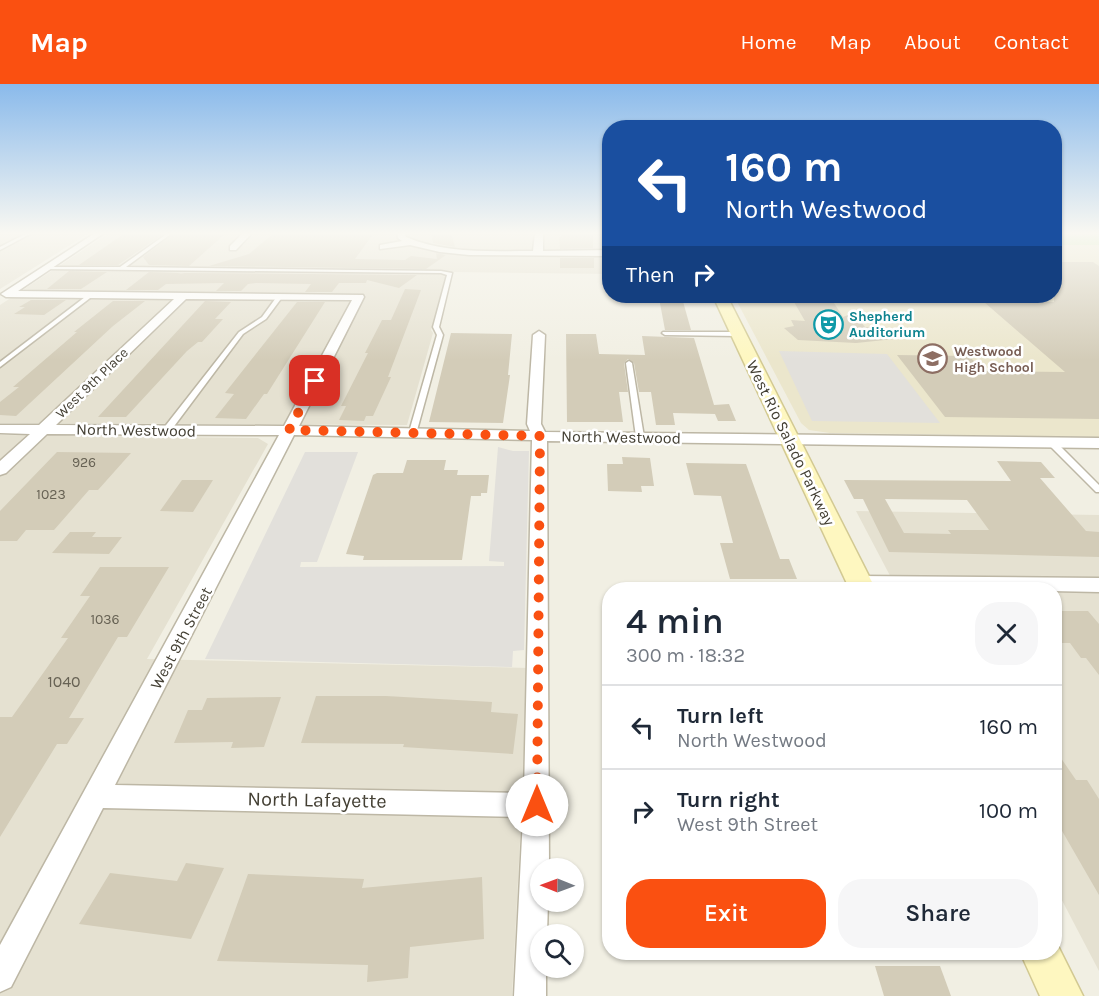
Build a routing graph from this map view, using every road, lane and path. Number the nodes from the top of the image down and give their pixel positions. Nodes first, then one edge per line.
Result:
1 (34, 276) edge
2 (450, 276) edge
3 (91, 295) junction
4 (184, 295) junction
5 (3, 296) edge
6 (280, 296) junction
7 (723, 303) edge
8 (665, 333) dead end
9 (738, 333) junction
10 (538, 335) dead end
11 (629, 363) dead end
12 (0, 365) edge
13 (0, 429) edge
14 (43, 429) junction
15 (289, 430) junction
16 (166, 431) junction
17 (413, 432) junction
18 (540, 436) junction
19 (640, 437) junction
20 (789, 440) junction
21 (1052, 443) junction
22 (1099, 444) edge
23 (0, 470) edge
24 (1099, 490) edge
25 (859, 582) edge
26 (1062, 585) edge
27 (1099, 585) edge
28 (96, 796) junction
29 (537, 805) junction
30 (1044, 960) edge
31 (0, 976) edge
32 (530, 996) edge
33 (1062, 996) edge

1 - 5 street
2 - 17 lane
3 - 4 street
3 - 5 street
3 - 12 lane
4 - 6 street
4 - 14 street, West 9th Place
6 - 15 street, West 9th Street
6 - 16 lane
7 - 9 main road, West Rio Salado Parkway
8 - 9 lane
9 - 20 main road, West Rio Salado Parkway
10 - 18 street
11 - 19 lane
13 - 14 street, North Westwood
14 - 16 street, North Westwood
14 - 23 street, West 9th Place
15 - 16 street, North Westwood
15 - 17 street, North Westwood
15 - 28 street, West 9th Street
17 - 18 street, North Westwood
18 - 19 street, North Westwood
18 - 29 street
19 - 20 street, North Westwood
20 - 21 street, North Westwood
20 - 25 main road, West Rio Salado Parkway
21 - 22 street, North Westwood
21 - 24 lane
26 - 27 street
28 - 29 street, North Lafayette
28 - 31 street, West 9th Street
29 - 32 street
30 - 33 main road

